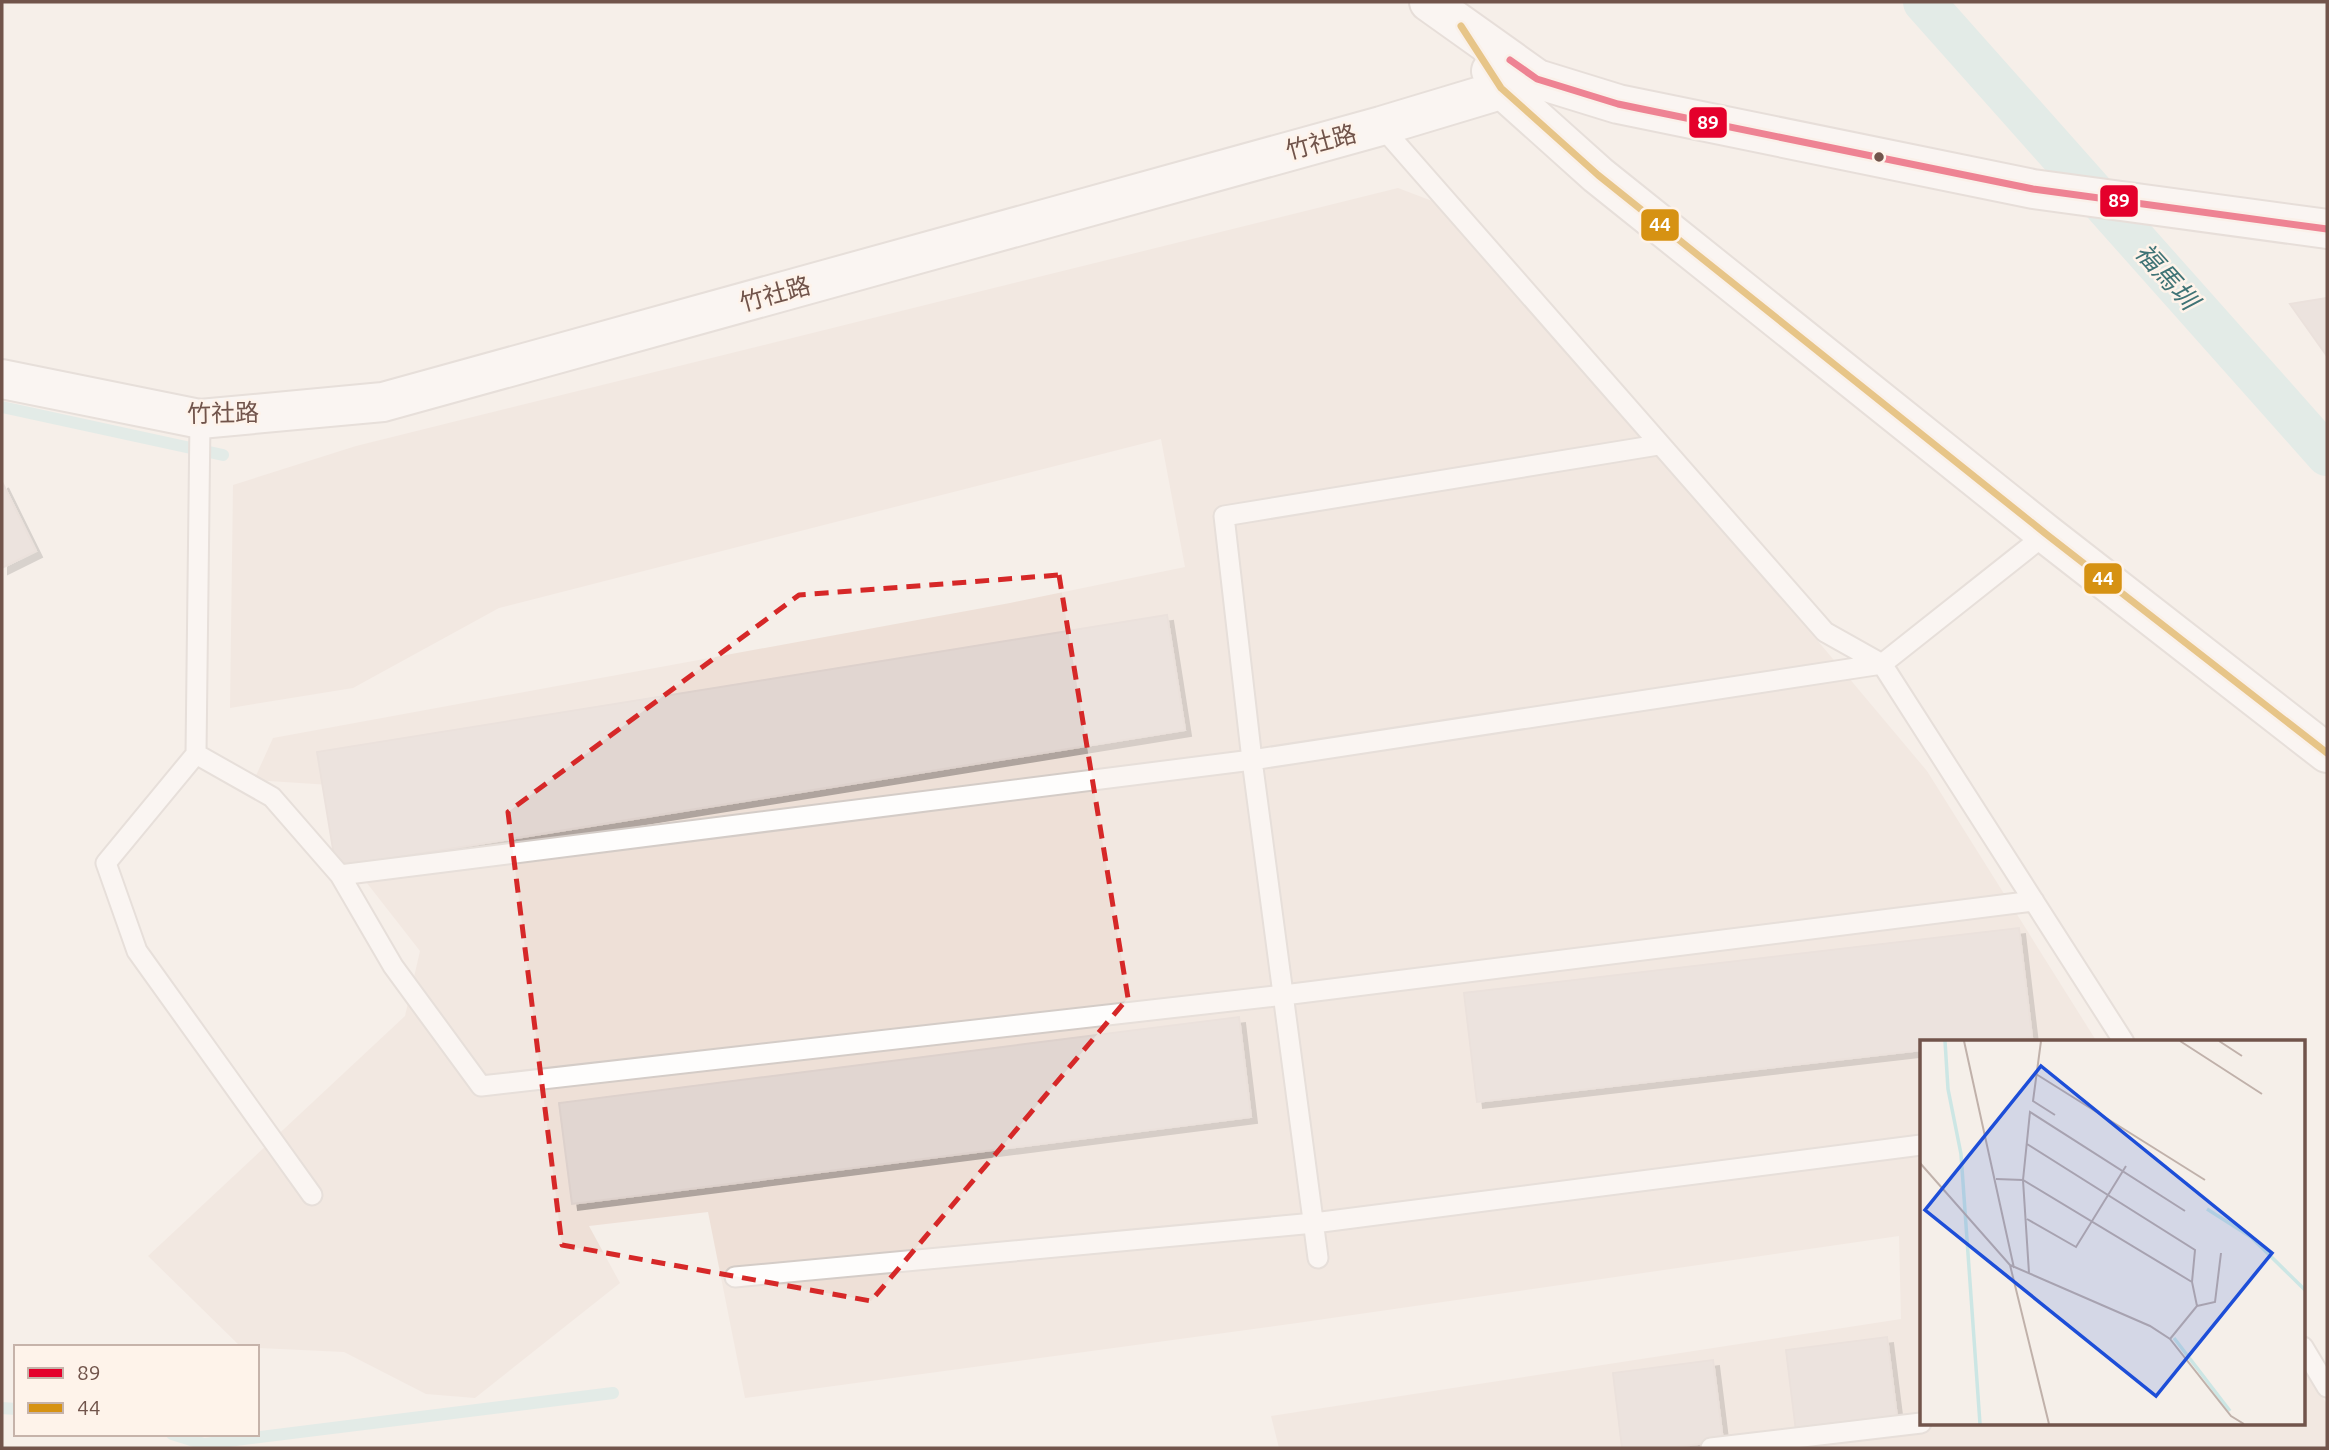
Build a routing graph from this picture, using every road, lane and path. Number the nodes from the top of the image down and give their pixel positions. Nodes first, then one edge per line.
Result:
1 (1429, 2) edge
2 (1519, 83) junction
3 (1381, 125) junction
4 (2327, 229) edge
5 (2, 379) edge
6 (200, 419) junction
7 (1658, 444) junction
8 (2046, 534) junction
9 (1882, 664) junction
10 (2327, 753) edge
11 (196, 754) junction
12 (1252, 761) junction
13 (340, 875) junction
14 (2034, 901) junction
15 (1284, 995) junction
16 (2123, 1040) edge
17 (1920, 1145) edge
18 (312, 1195) dead end
19 (1314, 1223) junction
20 (1318, 1258) dead end
21 (735, 1277) dead end
22 (2304, 1350) edge
23 (2317, 1381) edge
24 (1920, 1423) edge
25 (1711, 1448) edge

1 - 2 street
2 - 3 street, 竹社路
2 - 4 street
2 - 8 street
3 - 6 street, 竹社路
3 - 7 lane
5 - 6 street, 竹社路
6 - 11 lane
7 - 9 lane
7 - 12 lane
8 - 9 lane
8 - 10 street
9 - 12 lane
9 - 14 lane
11 - 13 lane
11 - 18 lane
12 - 13 lane
12 - 15 lane
13 - 15 lane
14 - 15 lane
14 - 16 lane
15 - 19 lane
17 - 19 lane
19 - 20 lane
19 - 21 lane
22 - 23 lane
24 - 25 lane

